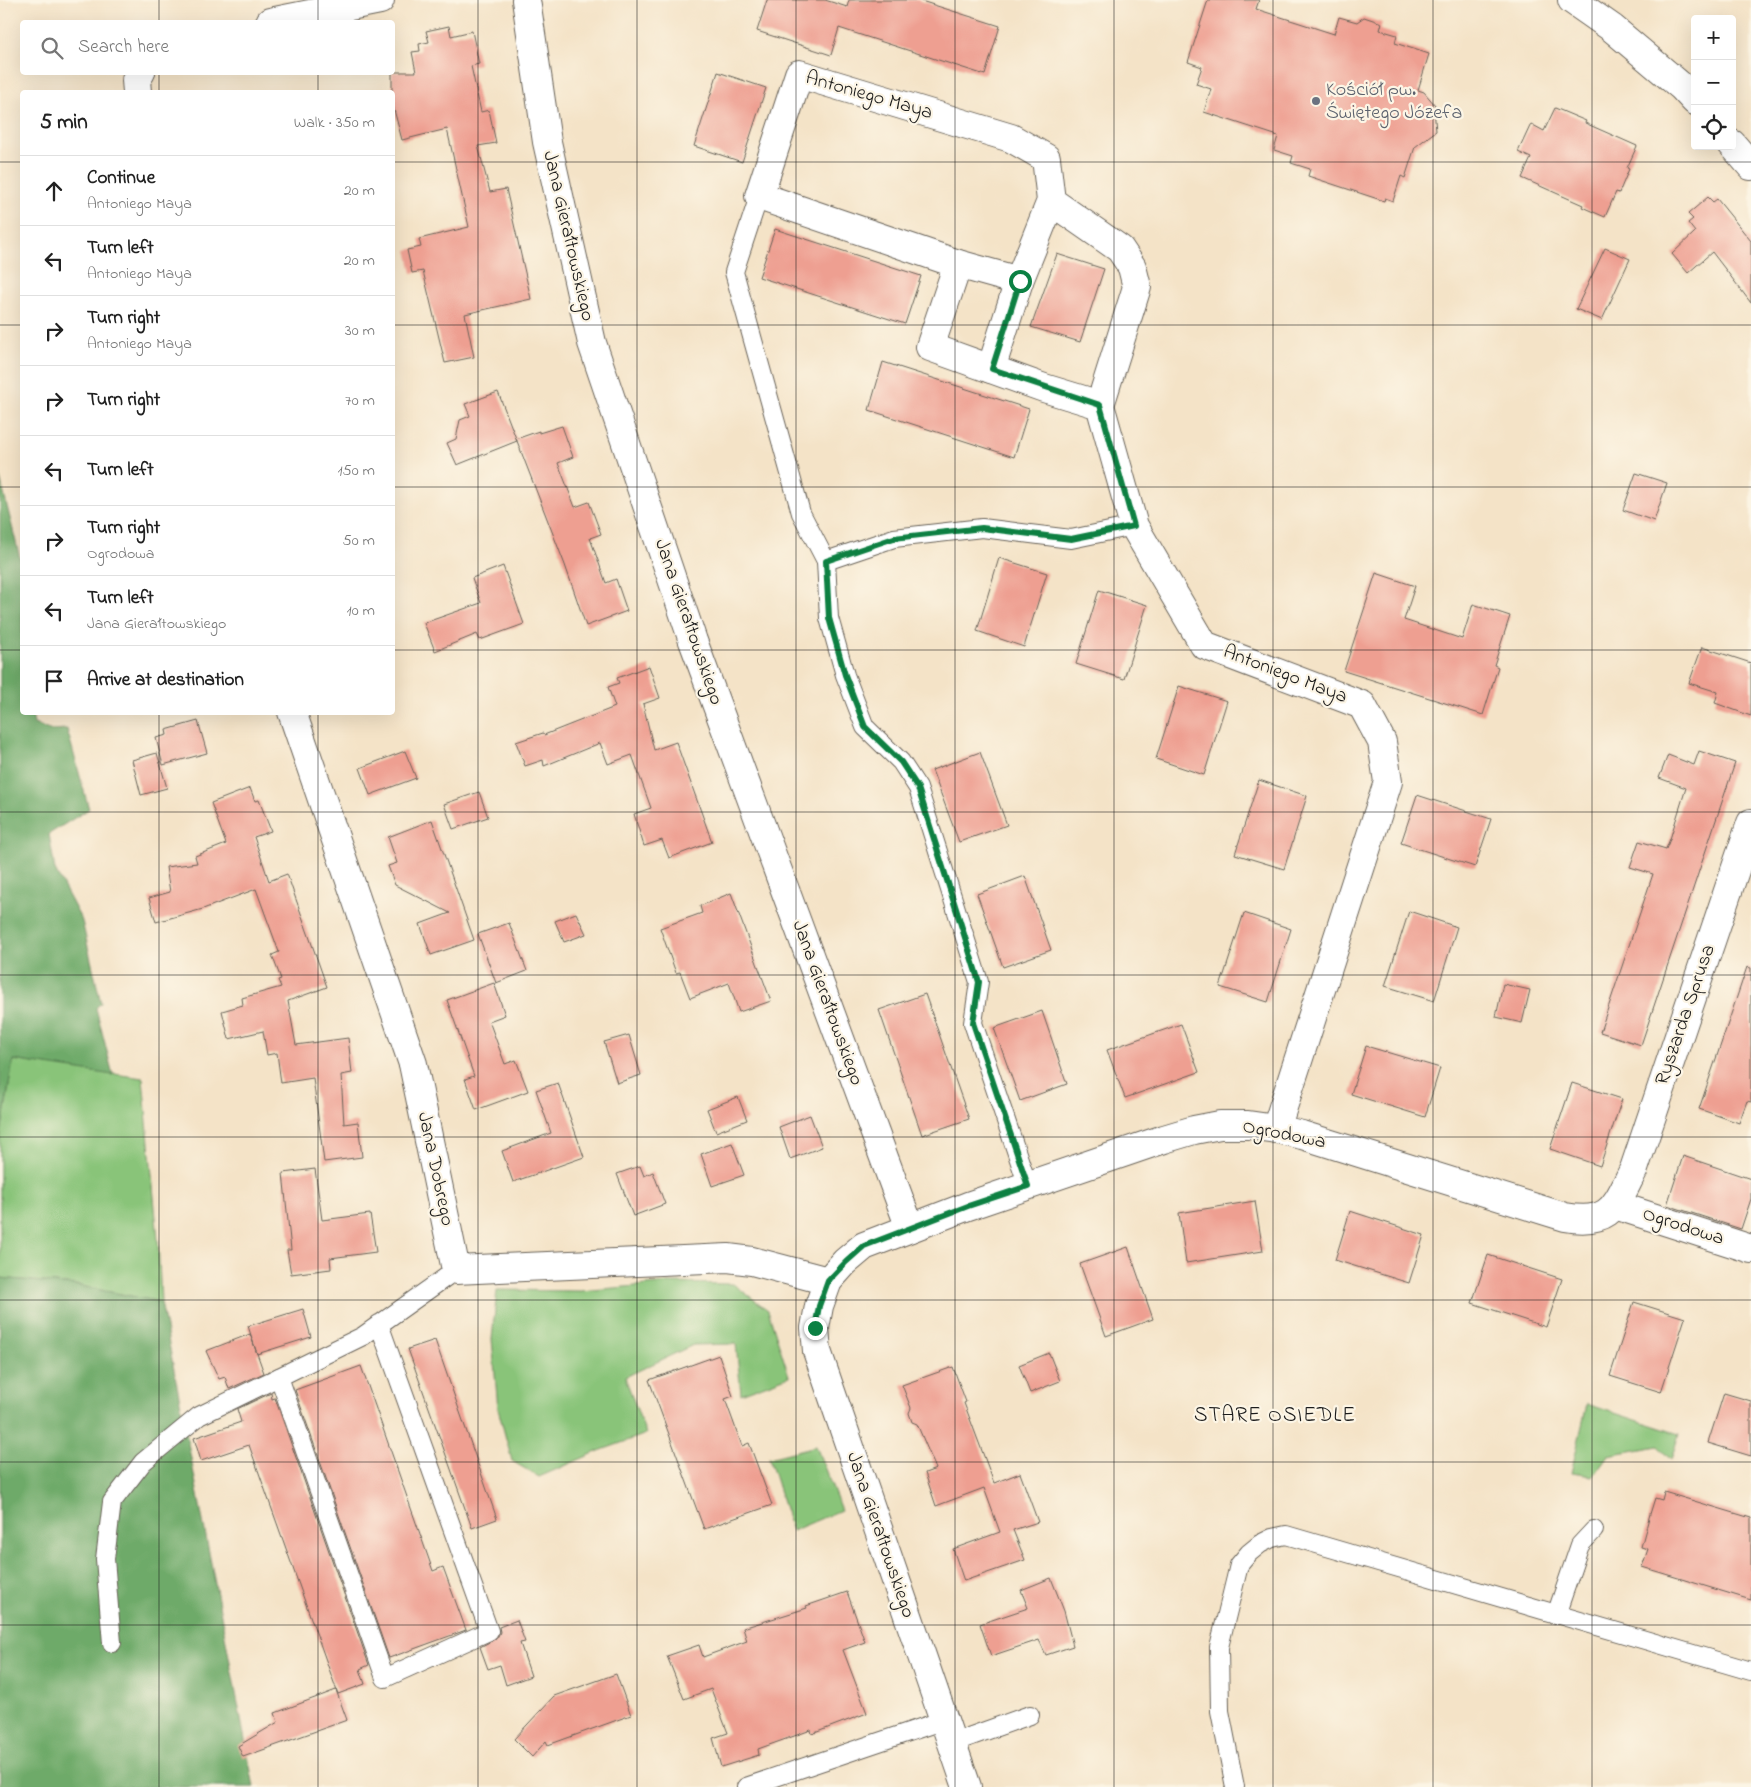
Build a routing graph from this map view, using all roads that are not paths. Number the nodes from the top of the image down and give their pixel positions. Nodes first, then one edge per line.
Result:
1 (380, 0) edge
2 (526, 0) edge
3 (1572, 0) edge
4 (280, 20) edge
5 (138, 75) edge
6 (137, 90) edge
7 (1691, 97) edge
8 (1736, 149) edge
9 (1751, 166) edge
10 (759, 196) junction
11 (1051, 201) junction
12 (958, 264) junction
13 (1020, 281) junction
14 (992, 369) junction
15 (1100, 405) junction
16 (1134, 526) junction
17 (826, 561) junction
18 (293, 715) edge
19 (1751, 823) edge
20 (1276, 1130) junction
21 (1028, 1186) junction
22 (1615, 1205) junction
23 (910, 1228) junction
24 (1751, 1249) edge
25 (456, 1270) junction
26 (828, 1281) junction
27 (379, 1324) junction
28 (279, 1377) junction
29 (1594, 1530) dead end
30 (1556, 1615) junction
31 (112, 1643) dead end
32 (1751, 1671) edge
33 (1030, 1715) dead end
34 (948, 1732) junction
35 (746, 1787) edge
36 (967, 1787) edge
37 (1235, 1787) edge

1 - 4 street
2 - 23 street, Jana Gierałtowskiego
3 - 7 street
5 - 6 street
8 - 9 street
10 - 11 street, Antoniego Maya
10 - 12 street
10 - 17 lane
11 - 13 street, Antoniego Maya
11 - 15 street
12 - 13 street
12 - 14 street
13 - 14 street, Antoniego Maya
14 - 15 street
15 - 16 street, Antoniego Maya
16 - 17 lane
16 - 20 street, Antoniego Maya
17 - 21 lane
18 - 25 street, Jana Dobrego
19 - 22 street, Ryszarda Sprusa
20 - 21 street, Ogrodowa
20 - 22 street, Ogrodowa
21 - 23 street, Ogrodowa
22 - 24 street, Ogrodowa
23 - 26 street, Ogrodowa
25 - 26 street
25 - 27 lane
26 - 34 street, Jana Gierałtowskiego
27 - 28 lane
27 - 28 lane
28 - 31 lane
29 - 30 lane
30 - 32 lane
30 - 37 lane
33 - 34 lane
34 - 35 lane
34 - 36 street, Jana Gierałtowskiego

